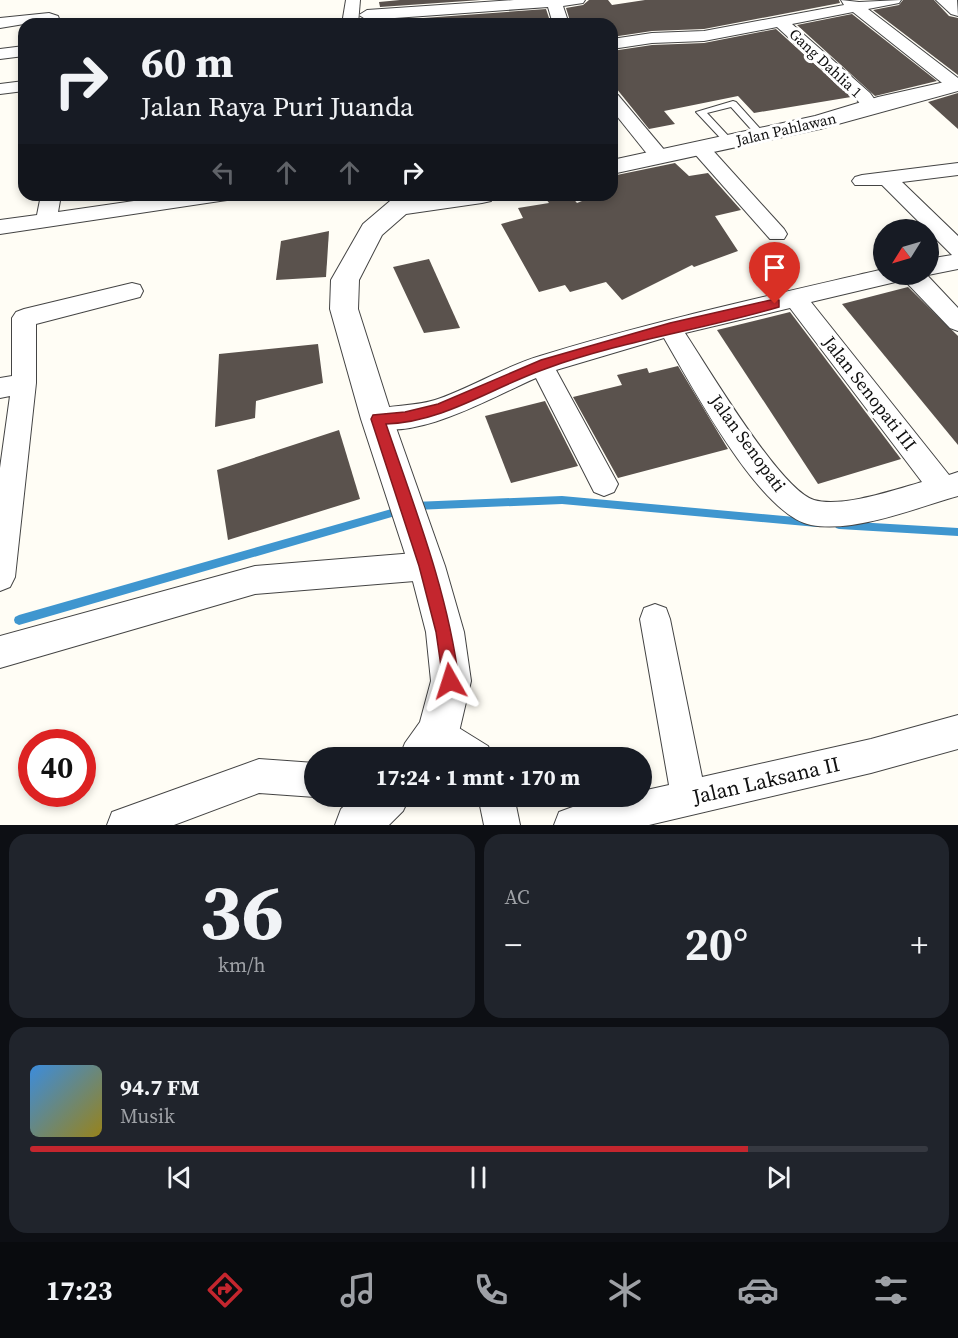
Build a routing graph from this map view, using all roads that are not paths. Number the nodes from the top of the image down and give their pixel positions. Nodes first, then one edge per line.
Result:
1 (353, 0) edge
2 (578, 0) edge
3 (894, 0) edge
4 (945, 0) edge
5 (555, 3) junction
6 (852, 3) edge
7 (958, 10) edge
8 (368, 13) edge
9 (351, 18) edge
10 (559, 18) edge
11 (18, 21) edge
12 (780, 21) junction
13 (0, 23) edge
14 (618, 43) edge
15 (18, 52) edge
16 (0, 54) edge
17 (957, 85) edge
18 (18, 87) edge
19 (0, 89) edge
20 (618, 106) edge
21 (871, 107) junction
22 (761, 135) junction
23 (729, 142) junction
24 (701, 149) junction
25 (659, 156) junction
26 (618, 166) edge
27 (958, 169) edge
28 (887, 178) junction
29 (862, 181) dead end
30 (50, 201) edge
31 (178, 201) edge
32 (396, 201) edge
33 (46, 220) junction
34 (0, 227) edge
35 (777, 234) dead end
36 (958, 249) edge
37 (958, 261) edge
38 (939, 265) edge
39 (873, 280) edge
40 (923, 285) edge
41 (132, 291) dead end
42 (796, 299) junction
43 (958, 322) edge
44 (670, 328) junction
45 (541, 365) junction
46 (12, 386) edge
47 (377, 419) junction
48 (604, 484) dead end
49 (951, 486) edge
50 (427, 566) junction
51 (0, 577) edge
52 (655, 619) dead end
53 (0, 652) edge
54 (958, 732) edge
55 (429, 745) edge
56 (304, 779) edge
57 (689, 798) junction
58 (376, 807) edge
59 (498, 807) edge
60 (125, 825) edge
61 (357, 825) edge
62 (502, 825) edge
63 (572, 825) edge

1 - 9 street
2 - 5 street
3 - 6 street
4 - 7 street
5 - 8 street
5 - 10 street
6 - 12 street
6 - 17 street
11 - 13 street
12 - 14 street
12 - 21 street, Gang Dahlia 1
15 - 16 street
17 - 21 street, Jalan Pahlawan
18 - 19 street
20 - 25 street
21 - 22 street, Jalan Pahlawan
22 - 23 street, Jalan Pahlawan
22 - 23 lane
23 - 24 street, Jalan Pahlawan
24 - 25 street, Jalan Pahlawan
24 - 35 street
25 - 26 street, Jalan Pahlawan
27 - 28 street
28 - 29 street
28 - 36 street
30 - 33 street
31 - 33 street
32 - 47 street
33 - 34 street
37 - 38 street
39 - 42 street
40 - 43 street
41 - 46 street
42 - 44 street
42 - 49 street, Jalan Senopati III
44 - 45 street
44 - 49 street, Jalan Senopati
45 - 47 street
45 - 48 street
46 - 51 street
47 - 50 street
50 - 53 street
50 - 55 street
52 - 57 street
54 - 57 street, Jalan Laksana II
56 - 60 street
57 - 63 street, Jalan Laksana II
58 - 61 street
59 - 62 street

